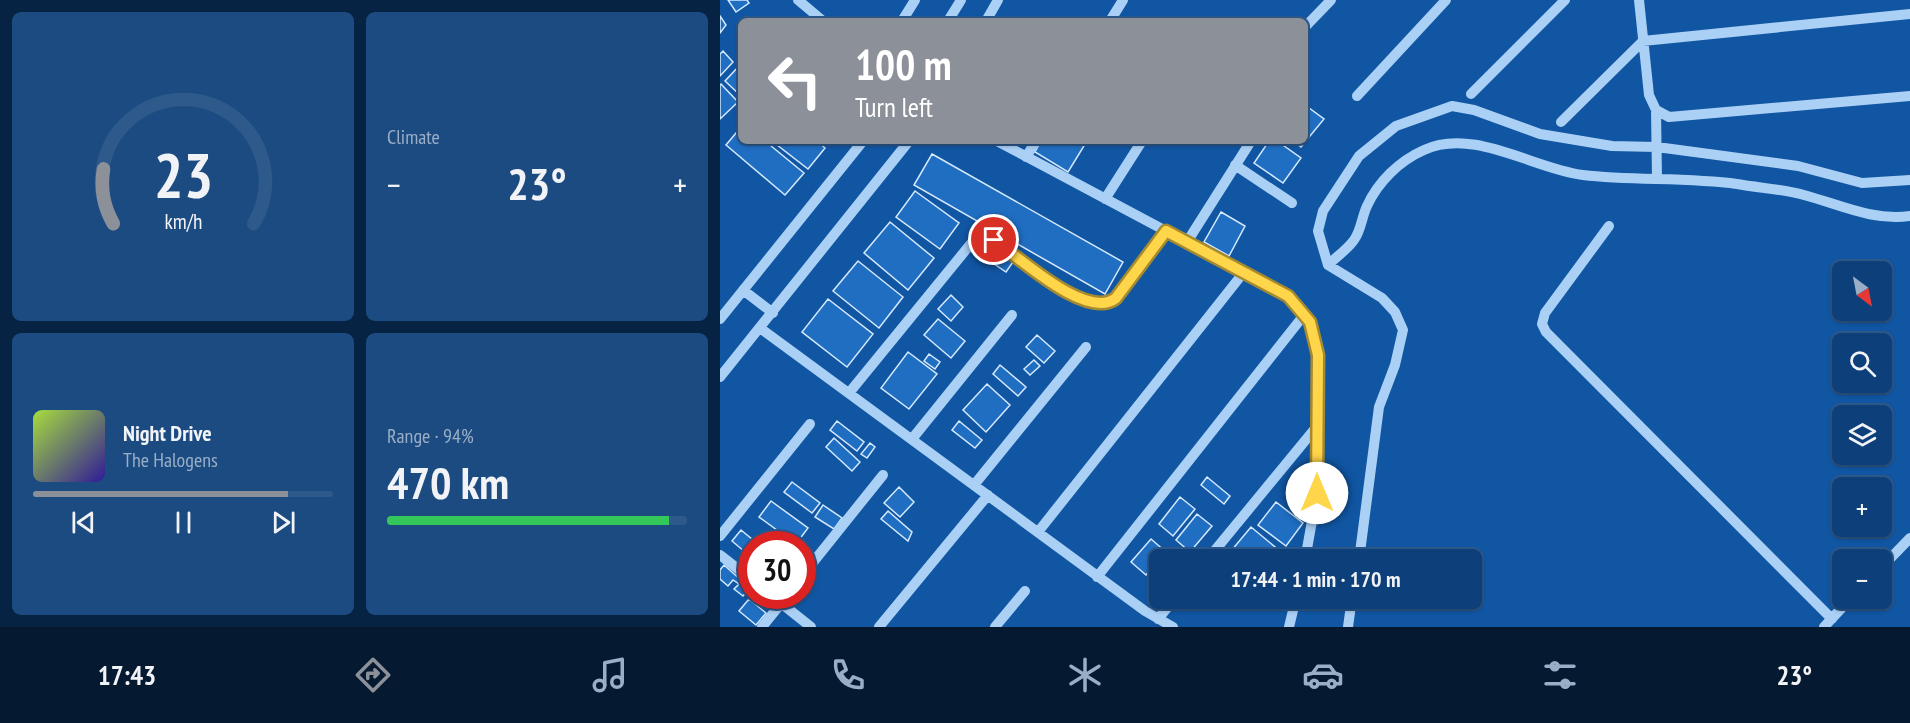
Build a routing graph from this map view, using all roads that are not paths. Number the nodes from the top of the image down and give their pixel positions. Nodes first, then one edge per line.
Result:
1 (798, 0) edge
2 (915, 0) edge
3 (961, 0) edge
4 (998, 0) edge
5 (1123, 0) edge
6 (1331, 0) edge
7 (1446, 0) edge
8 (1565, 0) edge
9 (1639, 0) edge
10 (1910, 14) edge
11 (819, 18) edge
12 (904, 18) edge
13 (950, 18) edge
14 (988, 18) edge
15 (1112, 18) edge
16 (1308, 24) edge
17 (1643, 40) junction
18 (1471, 94) dead end
19 (1357, 96) dead end
20 (1910, 96) edge
21 (1656, 110) junction
22 (1561, 122) dead end
23 (861, 144) edge
24 (907, 144) edge
25 (1002, 144) edge
26 (1034, 144) edge
27 (1141, 144) edge
28 (1249, 144) edge
29 (1657, 147) junction
30 (1026, 157) junction
31 (1235, 165) junction
32 (1657, 179) junction
33 (1910, 180) edge
34 (1105, 199) junction
35 (1292, 203) dead end
36 (1910, 216) edge
37 (1609, 226) dead end
38 (1166, 231) junction
39 (978, 235) dead end
40 (994, 240) dead end
41 (1187, 242) junction
42 (1328, 265) junction
43 (1244, 272) junction
44 (743, 290) junction
45 (773, 313) junction
46 (1012, 315) dead end
47 (1304, 315) junction
48 (720, 319) edge
49 (760, 328) junction
50 (1086, 347) dead end
51 (720, 377) edge
52 (849, 393) junction
53 (810, 424) dead end
54 (1318, 425) junction
55 (912, 439) junction
56 (883, 475) dead end
57 (974, 485) junction
58 (988, 495) junction
59 (1038, 532) junction
60 (720, 536) edge
61 (1910, 538) edge
62 (1216, 549) edge
63 (1307, 549) edge
64 (1360, 549) edge
65 (720, 555) edge
66 (1892, 557) edge
67 (816, 559) edge
68 (738, 569) edge
69 (1097, 577) junction
70 (1025, 591) dead end
71 (776, 609) edge
72 (794, 609) edge
73 (1166, 609) edge
74 (1293, 609) edge
75 (1351, 609) edge
76 (1841, 609) edge
77 (1158, 619) junction
78 (1828, 623) edge
79 (762, 627) edge
80 (812, 627) edge
81 (879, 627) edge
82 (995, 627) edge
83 (1173, 627) edge
84 (1289, 627) edge
85 (1348, 627) edge

1 - 11 street
2 - 12 street
3 - 13 street
4 - 14 street
5 - 15 street
6 - 16 street
7 - 19 street
8 - 18 street
9 - 17 street
10 - 17 street
17 - 21 street
17 - 22 street
20 - 21 street
21 - 29 street
23 - 44 street
24 - 45 street
25 - 30 street
26 - 30 street
27 - 34 street
28 - 31 street
29 - 32 street
29 - 33 street
29 - 42 street
30 - 34 street
31 - 35 street
31 - 41 street
32 - 36 street
32 - 42 street
34 - 38 street
37 - 78 street
38 - 40 street
38 - 41 street
39 - 52 street
41 - 43 street
42 - 64 street
43 - 47 street
43 - 59 street
44 - 45 street
44 - 48 street
45 - 49 street
46 - 55 street
47 - 54 street
47 - 69 street
49 - 51 street
49 - 52 street
50 - 57 street
52 - 55 street
53 - 60 street
54 - 62 street
54 - 63 street
55 - 57 street
56 - 67 street
57 - 58 street
58 - 59 street
58 - 81 street
59 - 69 street
61 - 66 street
65 - 68 street
69 - 77 street
70 - 82 street
71 - 79 street
72 - 80 street
73 - 77 street
74 - 84 street
75 - 85 street
76 - 78 street
77 - 83 street

